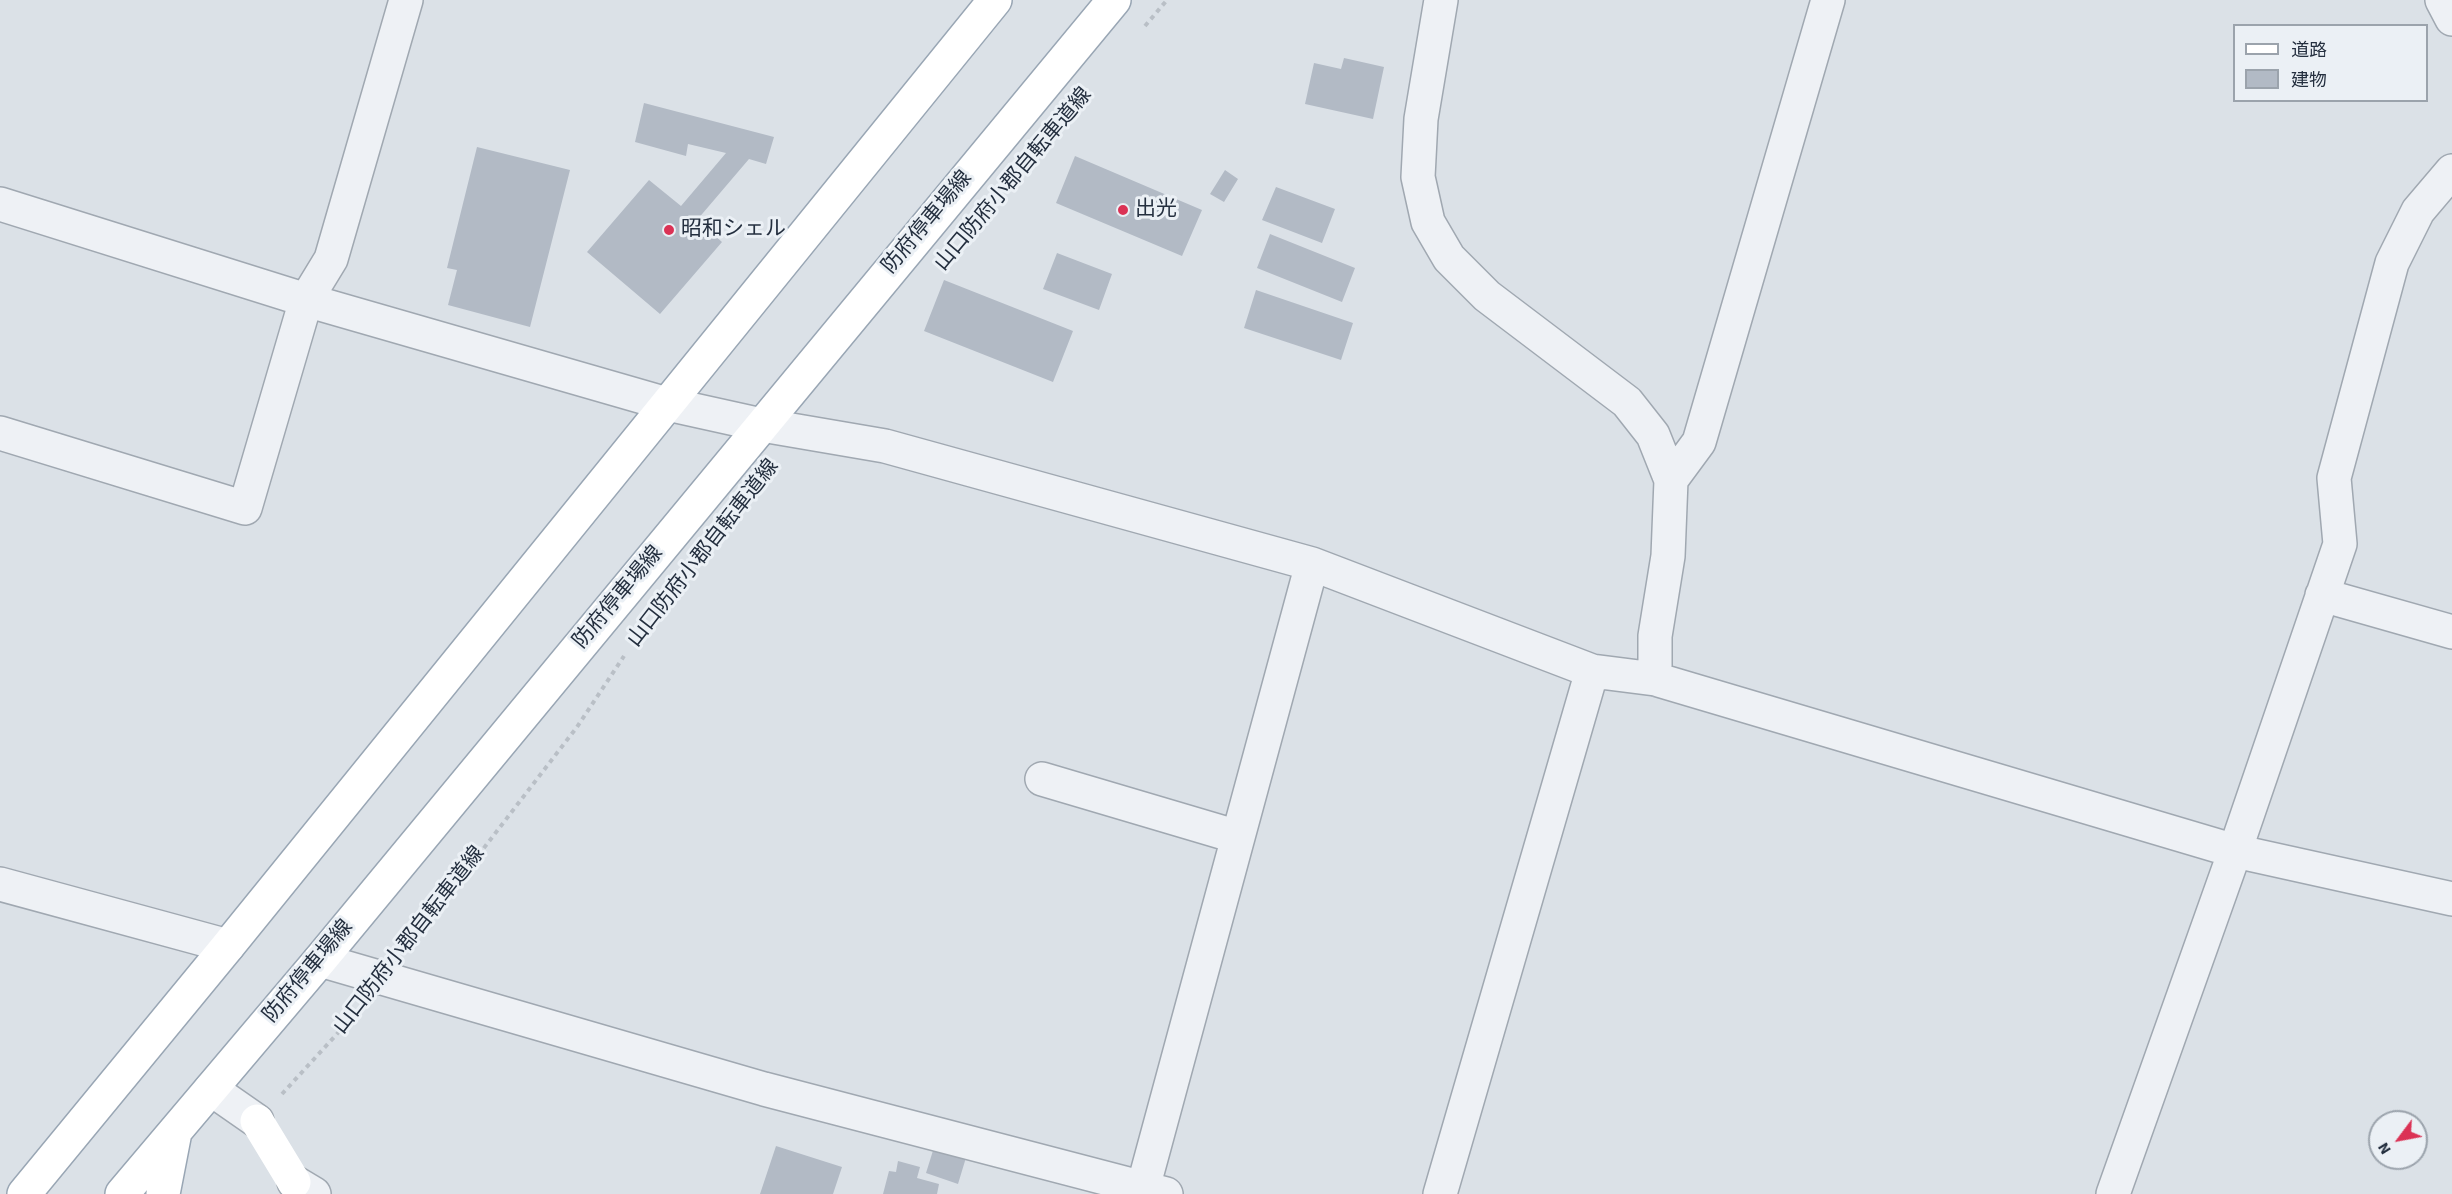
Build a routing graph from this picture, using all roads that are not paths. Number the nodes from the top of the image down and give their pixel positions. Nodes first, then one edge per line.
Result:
1 (406, 0) edge
2 (995, 0) edge
3 (1113, 0) edge
4 (1441, 0) edge
5 (1828, 0) edge
6 (2442, 0) edge
7 (2452, 19) edge
8 (2452, 171) edge
9 (0, 204) edge
10 (306, 300) junction
11 (667, 404) junction
12 (762, 425) junction
13 (0, 432) edge
14 (1671, 480) junction
15 (1312, 564) junction
16 (2322, 595) junction
17 (2452, 632) edge
18 (1592, 671) junction
19 (1655, 679) junction
20 (1042, 779) dead end
21 (1238, 837) junction
22 (2235, 851) junction
23 (0, 884) edge
24 (2452, 899) edge
25 (228, 946) junction
26 (320, 960) junction
27 (211, 1089) junction
28 (257, 1121) joint
29 (175, 1130) junction
30 (304, 1188) edge
31 (1155, 1191) edge
32 (24, 1194) edge
33 (122, 1194) edge
34 (163, 1194) edge
35 (1440, 1194) edge
36 (2113, 1194) edge

1 - 10 street
2 - 11 main road
3 - 12 main road, 防府停車場線
4 - 14 street
5 - 14 street
6 - 7 street
8 - 16 street
9 - 10 street
10 - 11 street
10 - 13 street
11 - 12 street
11 - 25 main road
12 - 15 street
12 - 26 main road, 防府停車場線
14 - 19 street
15 - 18 street
15 - 21 street
16 - 17 street
16 - 22 street
18 - 19 street
18 - 35 street
19 - 22 street
20 - 21 street
21 - 31 street
22 - 24 street
22 - 36 street
23 - 25 street
25 - 32 main road
26 - 27 main road, 防府停車場線
26 - 31 street
27 - 28 street
27 - 29 main road, 防府停車場線
28 - 30 main road
29 - 33 main road, 防府停車場線
29 - 34 main road

